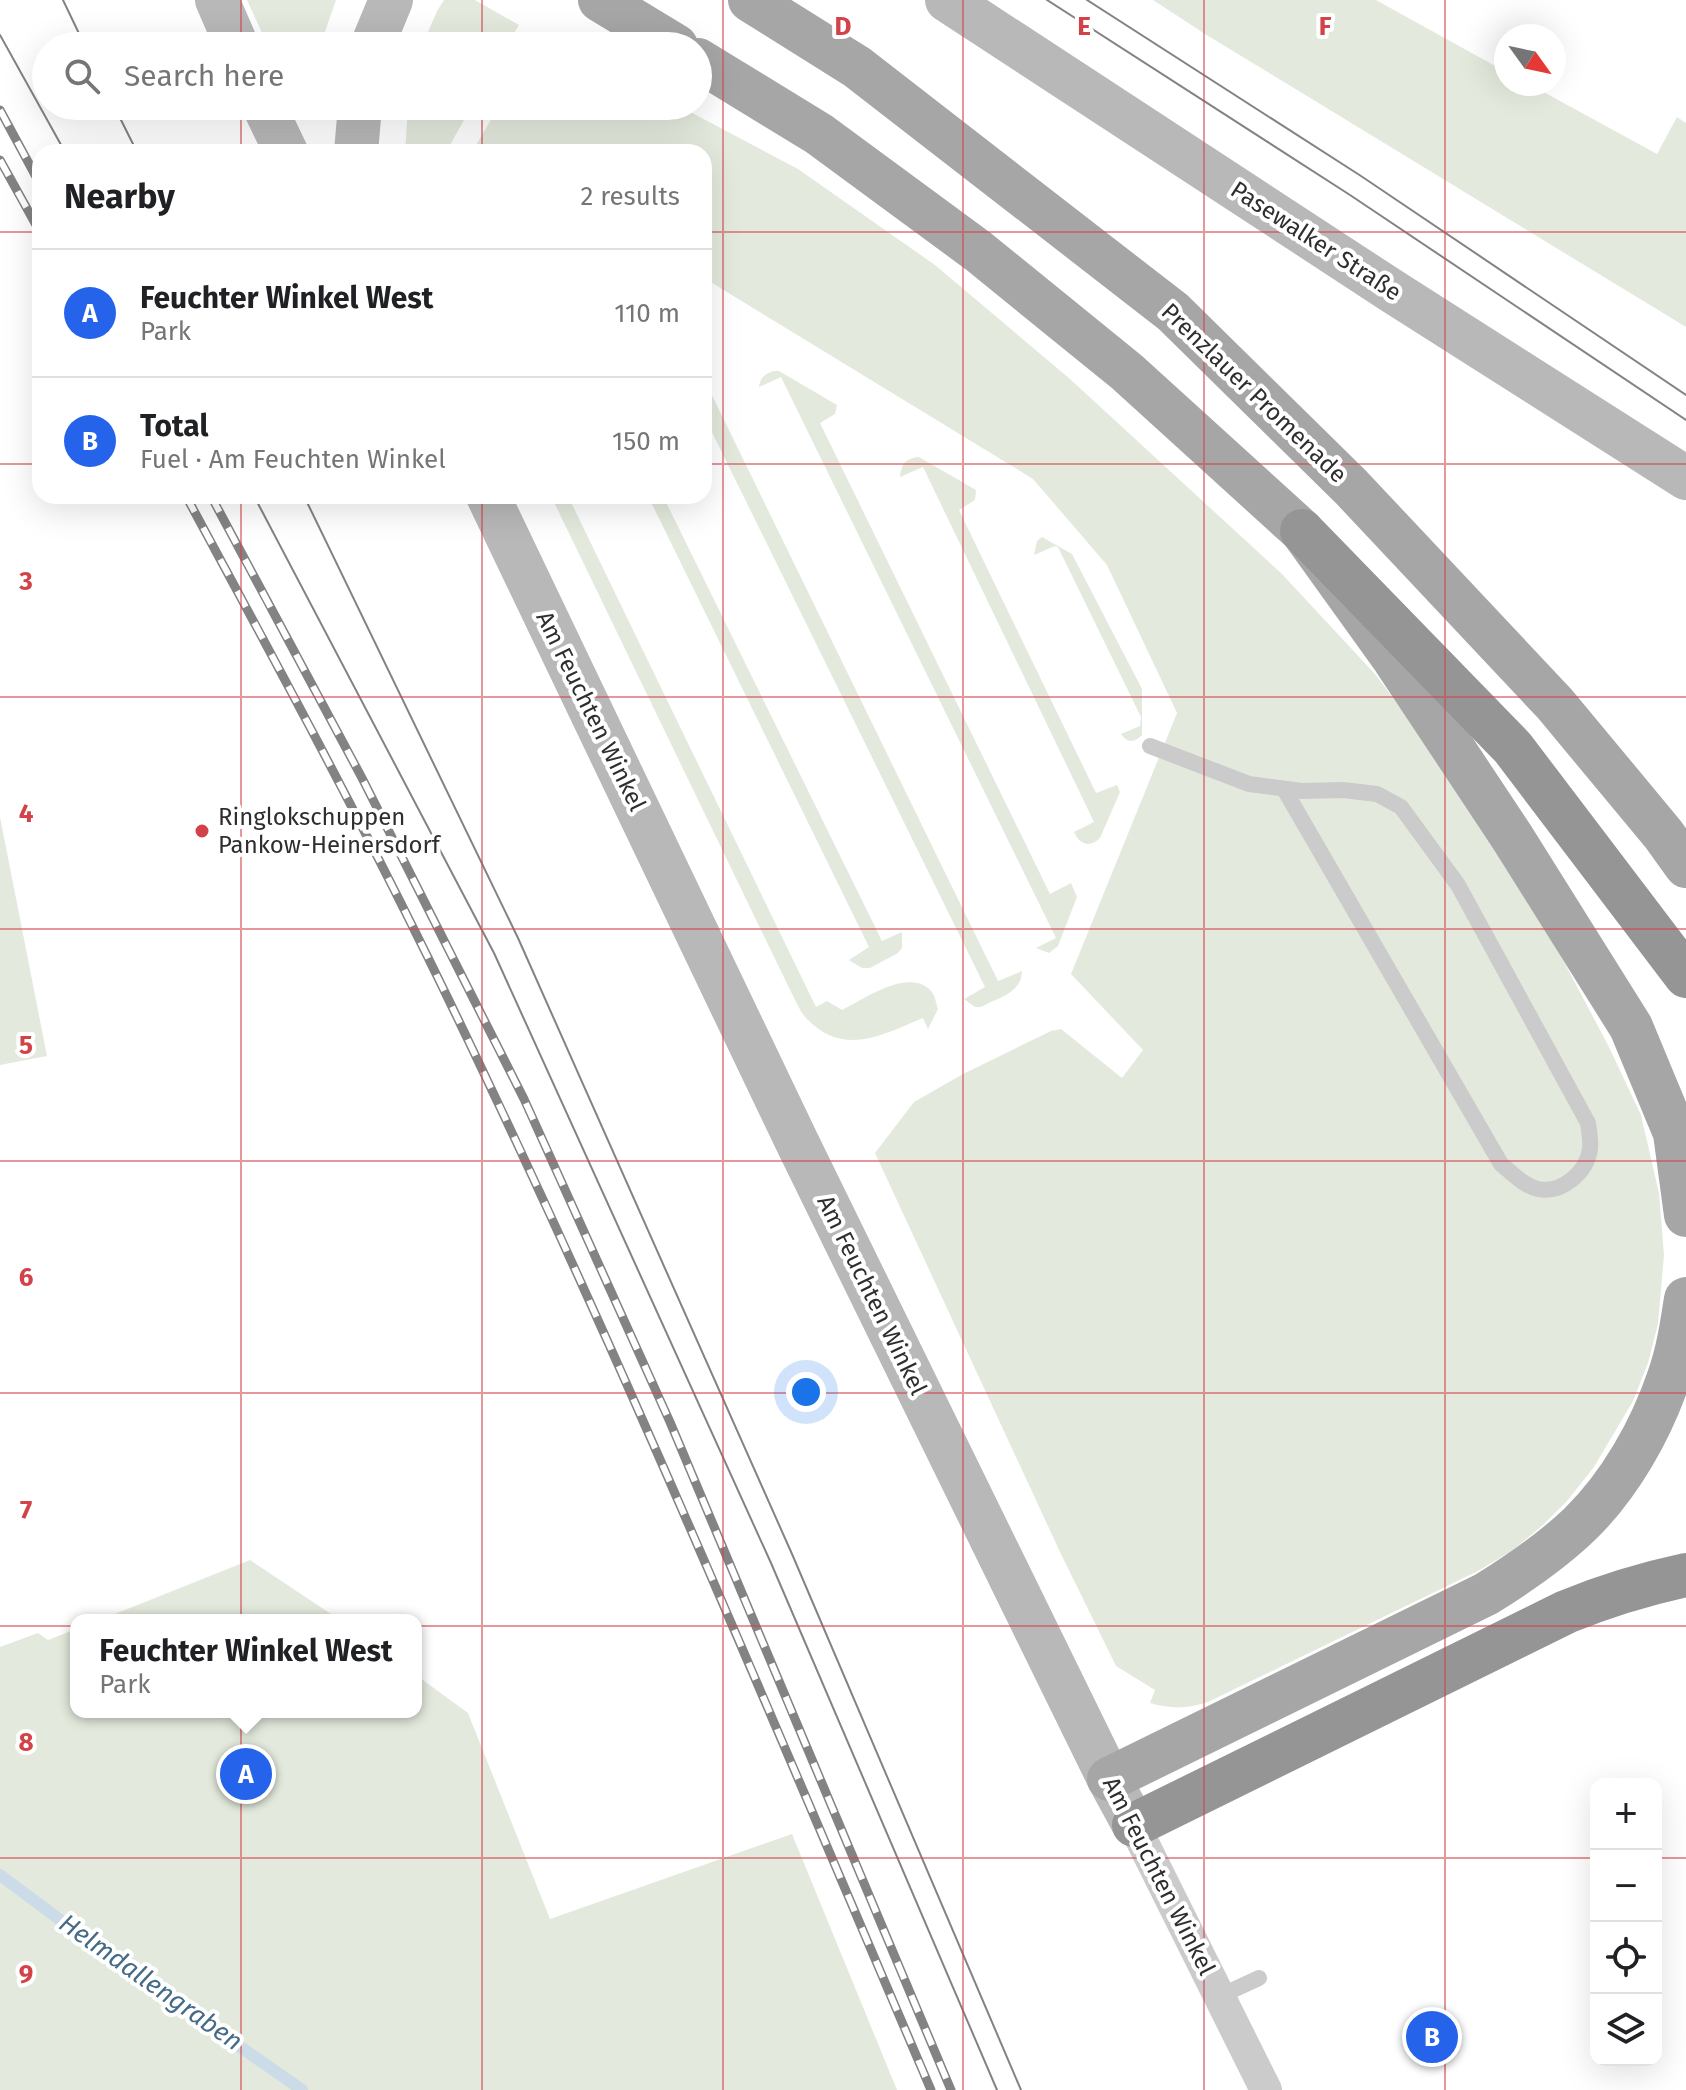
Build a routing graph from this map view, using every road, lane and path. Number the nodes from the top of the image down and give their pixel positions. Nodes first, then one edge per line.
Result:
1 (217, 0) edge
2 (391, 0) edge
3 (750, 0) edge
4 (947, 0) edge
5 (608, 5) edge
6 (231, 32) edge
7 (378, 32) edge
8 (653, 32) edge
9 (712, 69) edge
10 (271, 120) edge
11 (359, 120) edge
12 (282, 144) edge
13 (357, 144) edge
14 (1686, 478) edge
15 (492, 504) edge
16 (1302, 531) junction
17 (1150, 746) dead end
18 (1284, 789) junction
19 (1686, 866) edge
20 (1686, 976) edge
21 (1686, 1215) edge
22 (1686, 1299) edge
23 (1686, 1575) edge
24 (1109, 1779) junction
25 (1134, 1825) junction
26 (1259, 1978) dead end
27 (1220, 1996) junction
28 (1266, 2090) edge

1 - 6 main road
2 - 7 main road
3 - 19 main road, Prenzlauer Promenade
4 - 14 main road, Pasewalker Straße
5 - 8 main road
9 - 16 main road
10 - 12 main road
11 - 13 main road
15 - 24 main road, Am Feuchten Winkel
16 - 20 highway
16 - 21 main road
17 - 18 lane
18 - 18 lane
22 - 24 main road
23 - 25 highway
24 - 25 main road, Am Feuchten Winkel
25 - 27 street, Am Feuchten Winkel
26 - 27 lane
27 - 28 street, Am Feuchten Winkel

